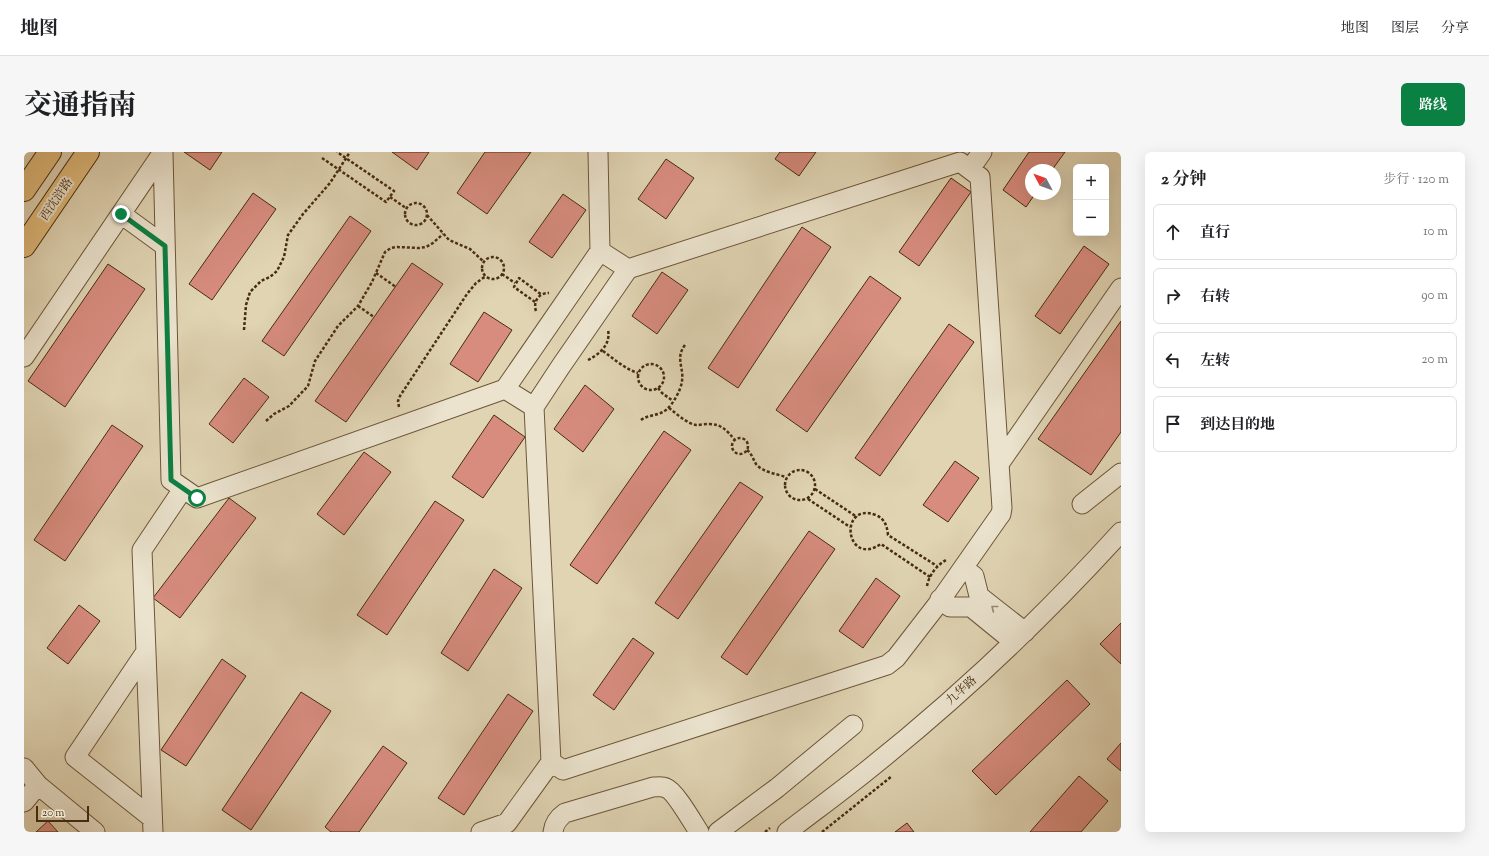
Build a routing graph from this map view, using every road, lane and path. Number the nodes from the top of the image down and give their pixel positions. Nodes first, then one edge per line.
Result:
1 (50, 152) edge
2 (88, 152) edge
3 (163, 152) edge
4 (336, 152) edge
5 (350, 152) edge
6 (598, 152) edge
7 (982, 152) edge
8 (322, 158) dead end
9 (346, 158) junction
10 (970, 169) junction
11 (338, 170) junction
12 (24, 190) edge
13 (390, 196) junction
14 (406, 208) junction
15 (121, 214) junction
16 (427, 215) junction
17 (443, 234) junction
18 (24, 246) edge
19 (165, 246) junction
20 (600, 251) junction
21 (484, 262) junction
22 (628, 269) junction
23 (376, 273) junction
24 (502, 274) junction
25 (486, 276) junction
26 (515, 283) junction
27 (396, 287) dead end
28 (1121, 288) edge
29 (542, 295) dead end
30 (535, 302) dead end
31 (358, 306) junction
32 (374, 317) dead end
33 (244, 330) dead end
34 (685, 345) dead end
35 (603, 351) dead end
36 (24, 357) edge
37 (638, 373) junction
38 (658, 388) junction
39 (505, 389) junction
40 (673, 401) junction
41 (534, 407) junction
42 (669, 408) junction
43 (641, 420) dead end
44 (266, 421) dead end
45 (405, 424) junction
46 (735, 440) junction
47 (748, 450) junction
48 (999, 464) junction
49 (1121, 473) edge
50 (786, 477) junction
51 (183, 488) junction
52 (815, 489) junction
53 (808, 498) junction
54 (1082, 504) dead end
55 (857, 517) junction
56 (850, 527) junction
57 (1121, 532) edge
58 (937, 566) dead end
59 (963, 568) junction
60 (930, 576) dead end
61 (940, 599) junction
62 (1019, 637) junction
63 (145, 653) junction
64 (853, 725) dead end
65 (551, 762) junction
66 (24, 768) edge
67 (38, 785) junction
68 (24, 802) edge
69 (153, 825) edge
70 (95, 832) edge
71 (481, 832) edge
72 (552, 832) edge
73 (699, 832) edge
74 (718, 832) edge
75 (787, 832) edge

1 - 12 main road
2 - 18 main road, 西沈浒路
3 - 15 street
3 - 19 street
4 - 9 path
5 - 9 path
6 - 20 street
7 - 10 street
8 - 11 path
9 - 11 path
9 - 13 path
10 - 22 street
10 - 48 street
11 - 13 path
11 - 33 path
13 - 14 path
14 - 16 path
14 - 16 path
15 - 19 street
15 - 36 street
16 - 17 path
17 - 21 path
17 - 23 path
19 - 51 street
20 - 22 street
20 - 39 street
21 - 24 path
21 - 25 path
22 - 41 street
23 - 27 path
23 - 31 path
24 - 25 path
24 - 26 path
25 - 45 path
26 - 29 path
26 - 30 path
28 - 48 street
31 - 32 path
31 - 44 path
34 - 40 path
35 - 37 path
37 - 38 path
37 - 38 path
38 - 40 path
39 - 41 street
39 - 45 street
40 - 42 path
41 - 65 street
42 - 43 path
42 - 46 path
45 - 51 street
46 - 47 path
46 - 47 path
47 - 50 path
48 - 59 street
49 - 54 street
50 - 52 path
50 - 53 path
51 - 63 street
52 - 53 path
52 - 55 path
53 - 56 path
55 - 56 path
55 - 58 path
56 - 60 path
57 - 62 street, 九华路
59 - 61 street
62 -> 59 street
61 - 62 street
61 - 65 street
62 - 75 street, 九华路
63 - 69 street
63 - 69 street
64 - 74 street
65 - 71 street
66 - 67 street
67 - 68 street
67 - 70 street
72 - 73 street

